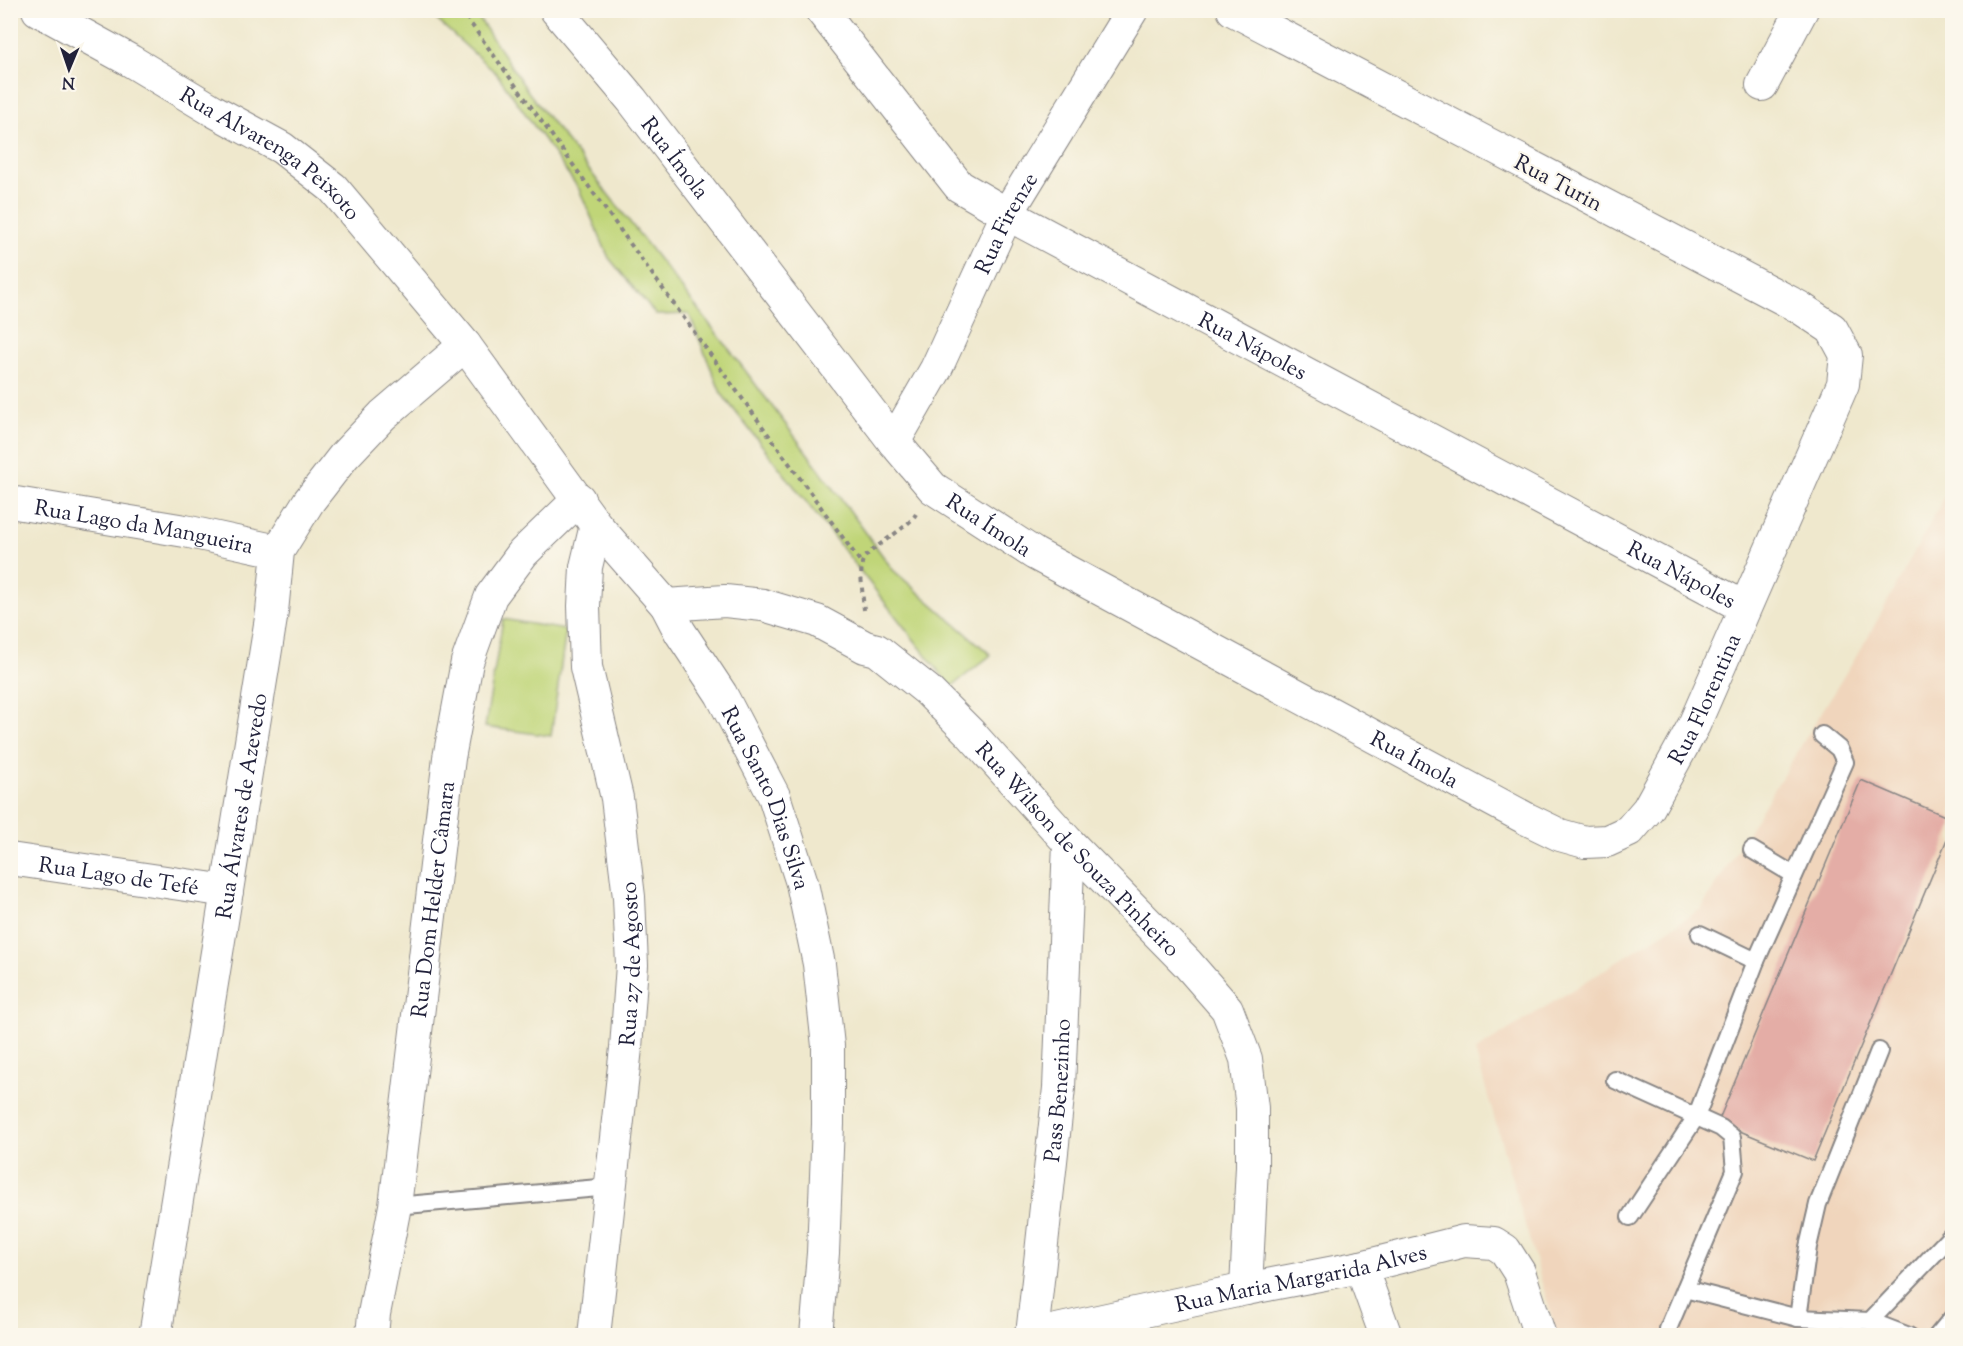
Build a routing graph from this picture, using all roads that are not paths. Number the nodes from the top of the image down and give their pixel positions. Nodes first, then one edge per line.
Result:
1 (38, 10) edge
2 (556, 10) edge
3 (821, 10) edge
4 (1132, 10) edge
5 (1233, 10) edge
6 (1802, 10) edge
7 (1762, 85) dead end
8 (1007, 214) junction
9 (465, 345) junction
10 (1843, 384) joint
11 (894, 442) junction
12 (579, 499) junction
13 (10, 502) edge
14 (596, 525) junction
15 (278, 551) junction
16 (666, 605) junction
17 (1744, 607) junction
18 (1822, 735) dead end
19 (1585, 842) joint
20 (1068, 843) junction
21 (1752, 850) dead end
22 (10, 859) edge
23 (1794, 875) junction
24 (227, 891) junction
25 (1700, 934) dead end
26 (1756, 961) junction
27 (1879, 1051) dead end
28 (1615, 1080) dead end
29 (1696, 1117) junction
30 (610, 1187) junction
31 (395, 1206) junction
32 (1630, 1216) dead end
33 (1953, 1235) edge
34 (1361, 1267) junction
35 (1246, 1289) junction
36 (1685, 1290) junction
37 (1798, 1318) junction
38 (1953, 1318) edge
39 (1870, 1321) junction
40 (1668, 1329) dead end
41 (155, 1335) edge
42 (372, 1335) edge
43 (594, 1335) edge
44 (816, 1335) edge
45 (1030, 1335) edge
46 (1386, 1335) edge
47 (1540, 1335) edge
48 (1909, 1335) edge
49 (1936, 1335) edge

1 - 9 street, Rua Alvarenga Peixoto
2 - 11 street, Rua Ímola
3 - 8 street, Rua Nápoles
4 - 8 street, Rua Firenze
5 - 10 street, Rua Turin
6 - 7 street
8 - 11 street, Rua Firenze
8 - 17 street, Rua Nápoles
9 - 12 street, Rua Santo Dias Silva
9 - 15 street, Rua Álvares de Azevedo
10 - 17 street, Rua Florentina
11 - 19 street, Rua Ímola
12 - 14 street, Rua Santo Dias Silva
12 - 31 street, Rua Dom Helder Câmara
13 - 15 street, Rua Lago da Mangueira
14 - 16 street, Rua Santo Dias Silva
14 - 30 street, Rua 27 de Agosto
15 - 24 street, Rua Álvares de Azevedo
16 - 20 street, Rua Wilson de Souza Pinheiro
16 - 44 street, Rua Santo Dias Silva
17 - 19 street, Rua Florentina
18 - 23 lane
20 - 35 street, Rua Wilson de Souza Pinheiro
20 - 45 street, Pass Benezinho
21 - 23 lane
22 - 24 street, Rua Lago de Tefé
23 - 26 lane
24 - 41 street, Rua Álvares de Azevedo
25 - 26 lane
26 - 29 lane
27 - 37 lane
28 - 29 lane
29 - 32 lane
29 - 36 lane
30 - 31 lane
30 - 43 street, Rua 27 de Agosto
31 - 42 street, Rua Dom Helder Câmara
33 - 39 lane
34 - 35 street, Rua Maria Margarida Alves
34 - 46 street
34 - 47 street, Rua Maria Margarida Alves
35 - 45 street, Rua Maria Margarida Alves
36 - 37 lane
36 - 40 lane
37 - 39 lane
38 - 49 lane
39 - 48 lane

